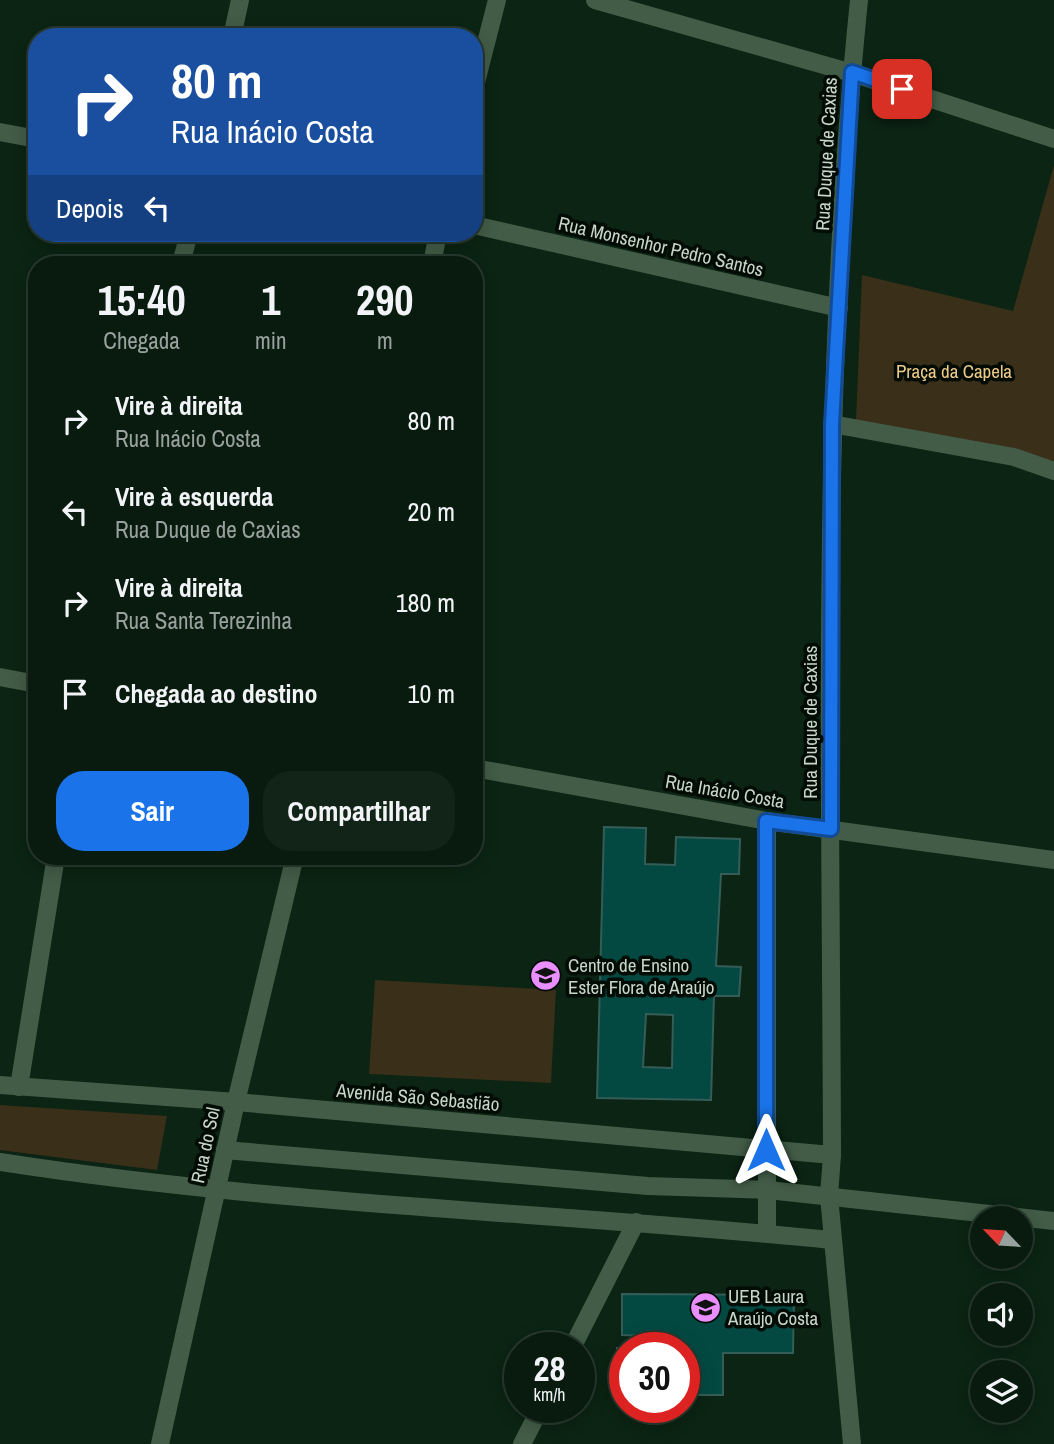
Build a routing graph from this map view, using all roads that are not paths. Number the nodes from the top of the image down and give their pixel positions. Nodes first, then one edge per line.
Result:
1 (240, 0) edge
2 (497, 0) edge
3 (595, 0) edge
4 (859, 0) edge
5 (234, 28) edge
6 (483, 55) edge
7 (852, 72) junction
8 (0, 132) edge
9 (28, 137) edge
10 (1054, 139) edge
11 (483, 227) edge
12 (839, 308) junction
13 (832, 424) junction
14 (1054, 471) edge
15 (0, 677) edge
16 (28, 682) edge
17 (483, 770) edge
18 (766, 821) junction
19 (831, 829) junction
20 (1054, 860) edge
21 (55, 865) edge
22 (293, 865) edge
23 (0, 1086) edge
24 (19, 1087) junction
25 (236, 1102) junction
26 (225, 1150) junction
27 (766, 1150) junction
28 (832, 1155) junction
29 (0, 1162) edge
30 (217, 1189) junction
31 (768, 1190) junction
32 (829, 1196) junction
33 (1054, 1221) edge
34 (636, 1222) junction
35 (767, 1233) junction
36 (831, 1240) junction
37 (580, 1332) edge
38 (533, 1423) edge
39 (160, 1444) edge
40 (522, 1444) edge
41 (852, 1444) edge

1 - 5 street
2 - 6 street
3 - 7 street
4 - 7 street, Rua Duque de Caxias
7 - 10 street
7 - 12 street, Rua Duque de Caxias
8 - 9 street
11 - 12 street, Rua Monsenhor Pedro Santos
12 - 13 street, Rua Duque de Caxias
13 - 14 street
13 - 19 street, Rua Duque de Caxias
15 - 16 street
17 - 18 street, Rua Inácio Costa
18 - 19 street, Rua Inácio Costa
18 - 27 street
19 - 20 street, Rua Inácio Costa
19 - 28 street, Rua Duque de Caxias
21 - 24 street
22 - 25 street, Rua do Sol
23 - 24 street, Avenida São Sebastião
24 - 25 street, Avenida São Sebastião
25 - 26 street, Rua do Sol
25 - 27 street, Avenida São Sebastião
26 - 30 street, Rua do Sol
26 - 31 street
27 - 28 street, Avenida São Sebastião
27 - 31 street
28 - 32 street, Rua Duque de Caxias
29 - 30 street
30 - 34 street
30 - 39 street, Rua do Sol
31 - 32 street
31 - 35 street
32 - 33 street
32 - 36 street, Rua Duque de Caxias
34 - 35 street
34 - 37 street
35 - 36 street
36 - 41 street, Rua Duque de Caxias
38 - 40 street

